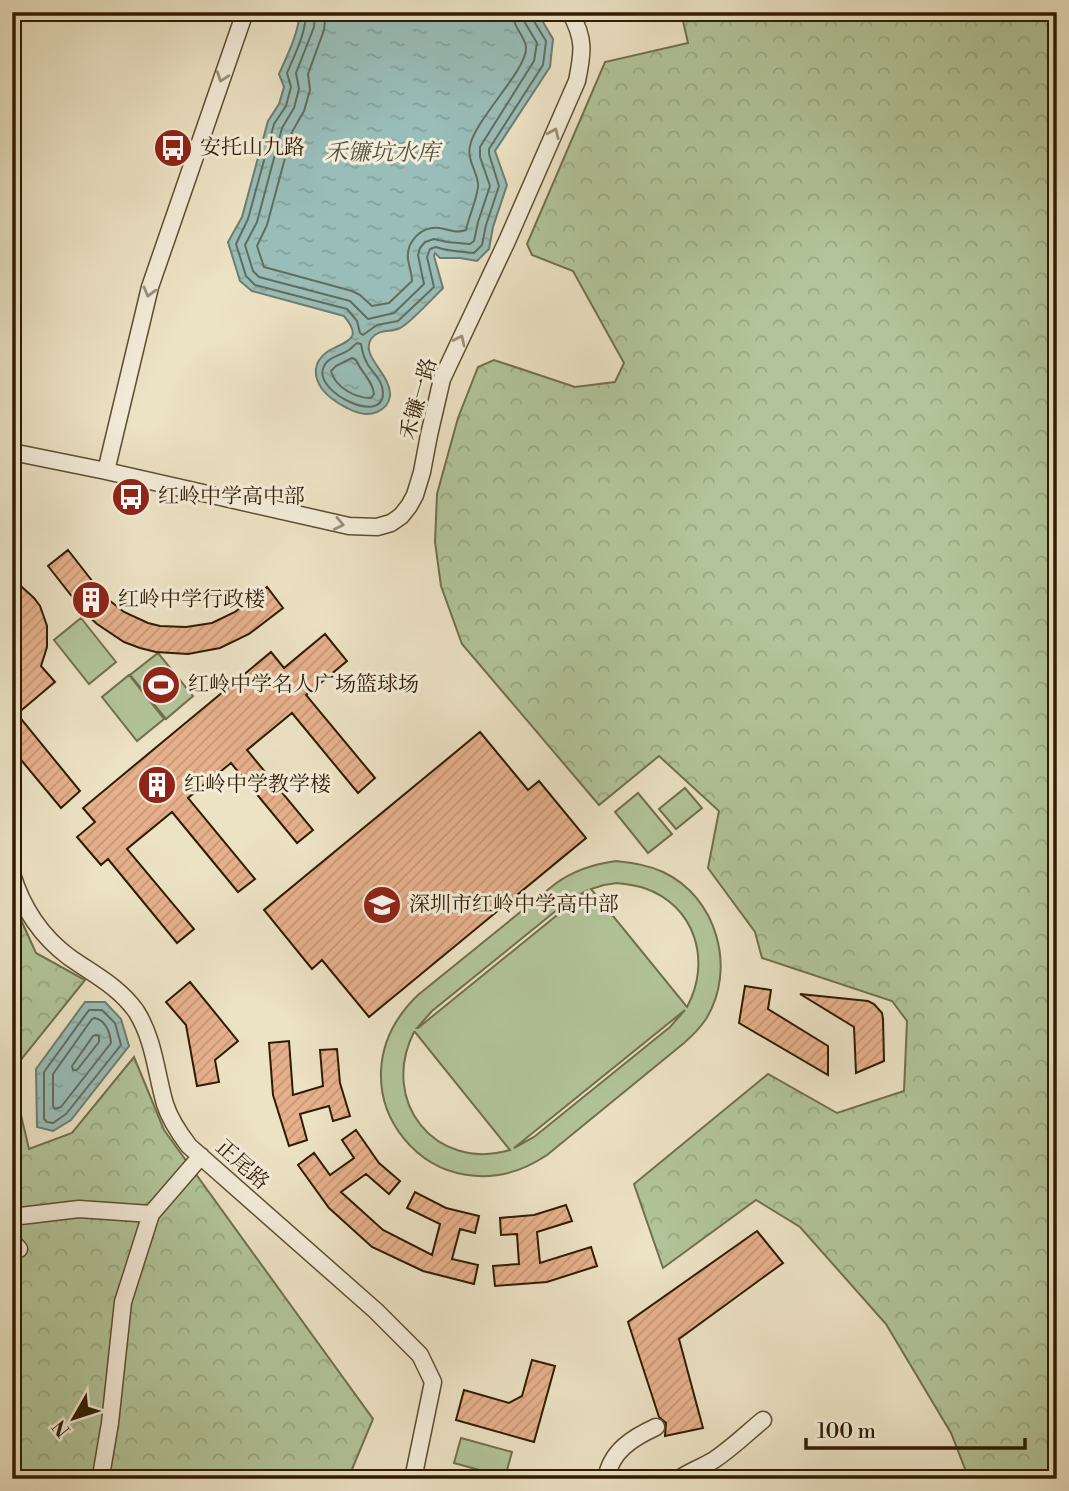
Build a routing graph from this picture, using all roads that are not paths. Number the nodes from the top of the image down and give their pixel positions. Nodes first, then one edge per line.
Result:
1 (244, 12) edge
2 (570, 12) edge
3 (12, 452) edge
4 (106, 471) junction
5 (12, 874) edge
6 (201, 1156) junction
7 (151, 1214) junction
8 (12, 1217) edge
9 (763, 1419) dead end
10 (656, 1427) dead end
11 (99, 1479) edge
12 (413, 1479) edge
13 (606, 1479) edge
14 (679, 1479) edge

1 -> 4 street
4 -> 2 street, 禾镰一路
3 - 4 street, 禾镰一路
5 - 6 street, 正尾路
6 - 7 street
6 - 12 street, 正尾路
7 - 8 street
7 - 11 street
9 - 14 street
10 - 13 street

